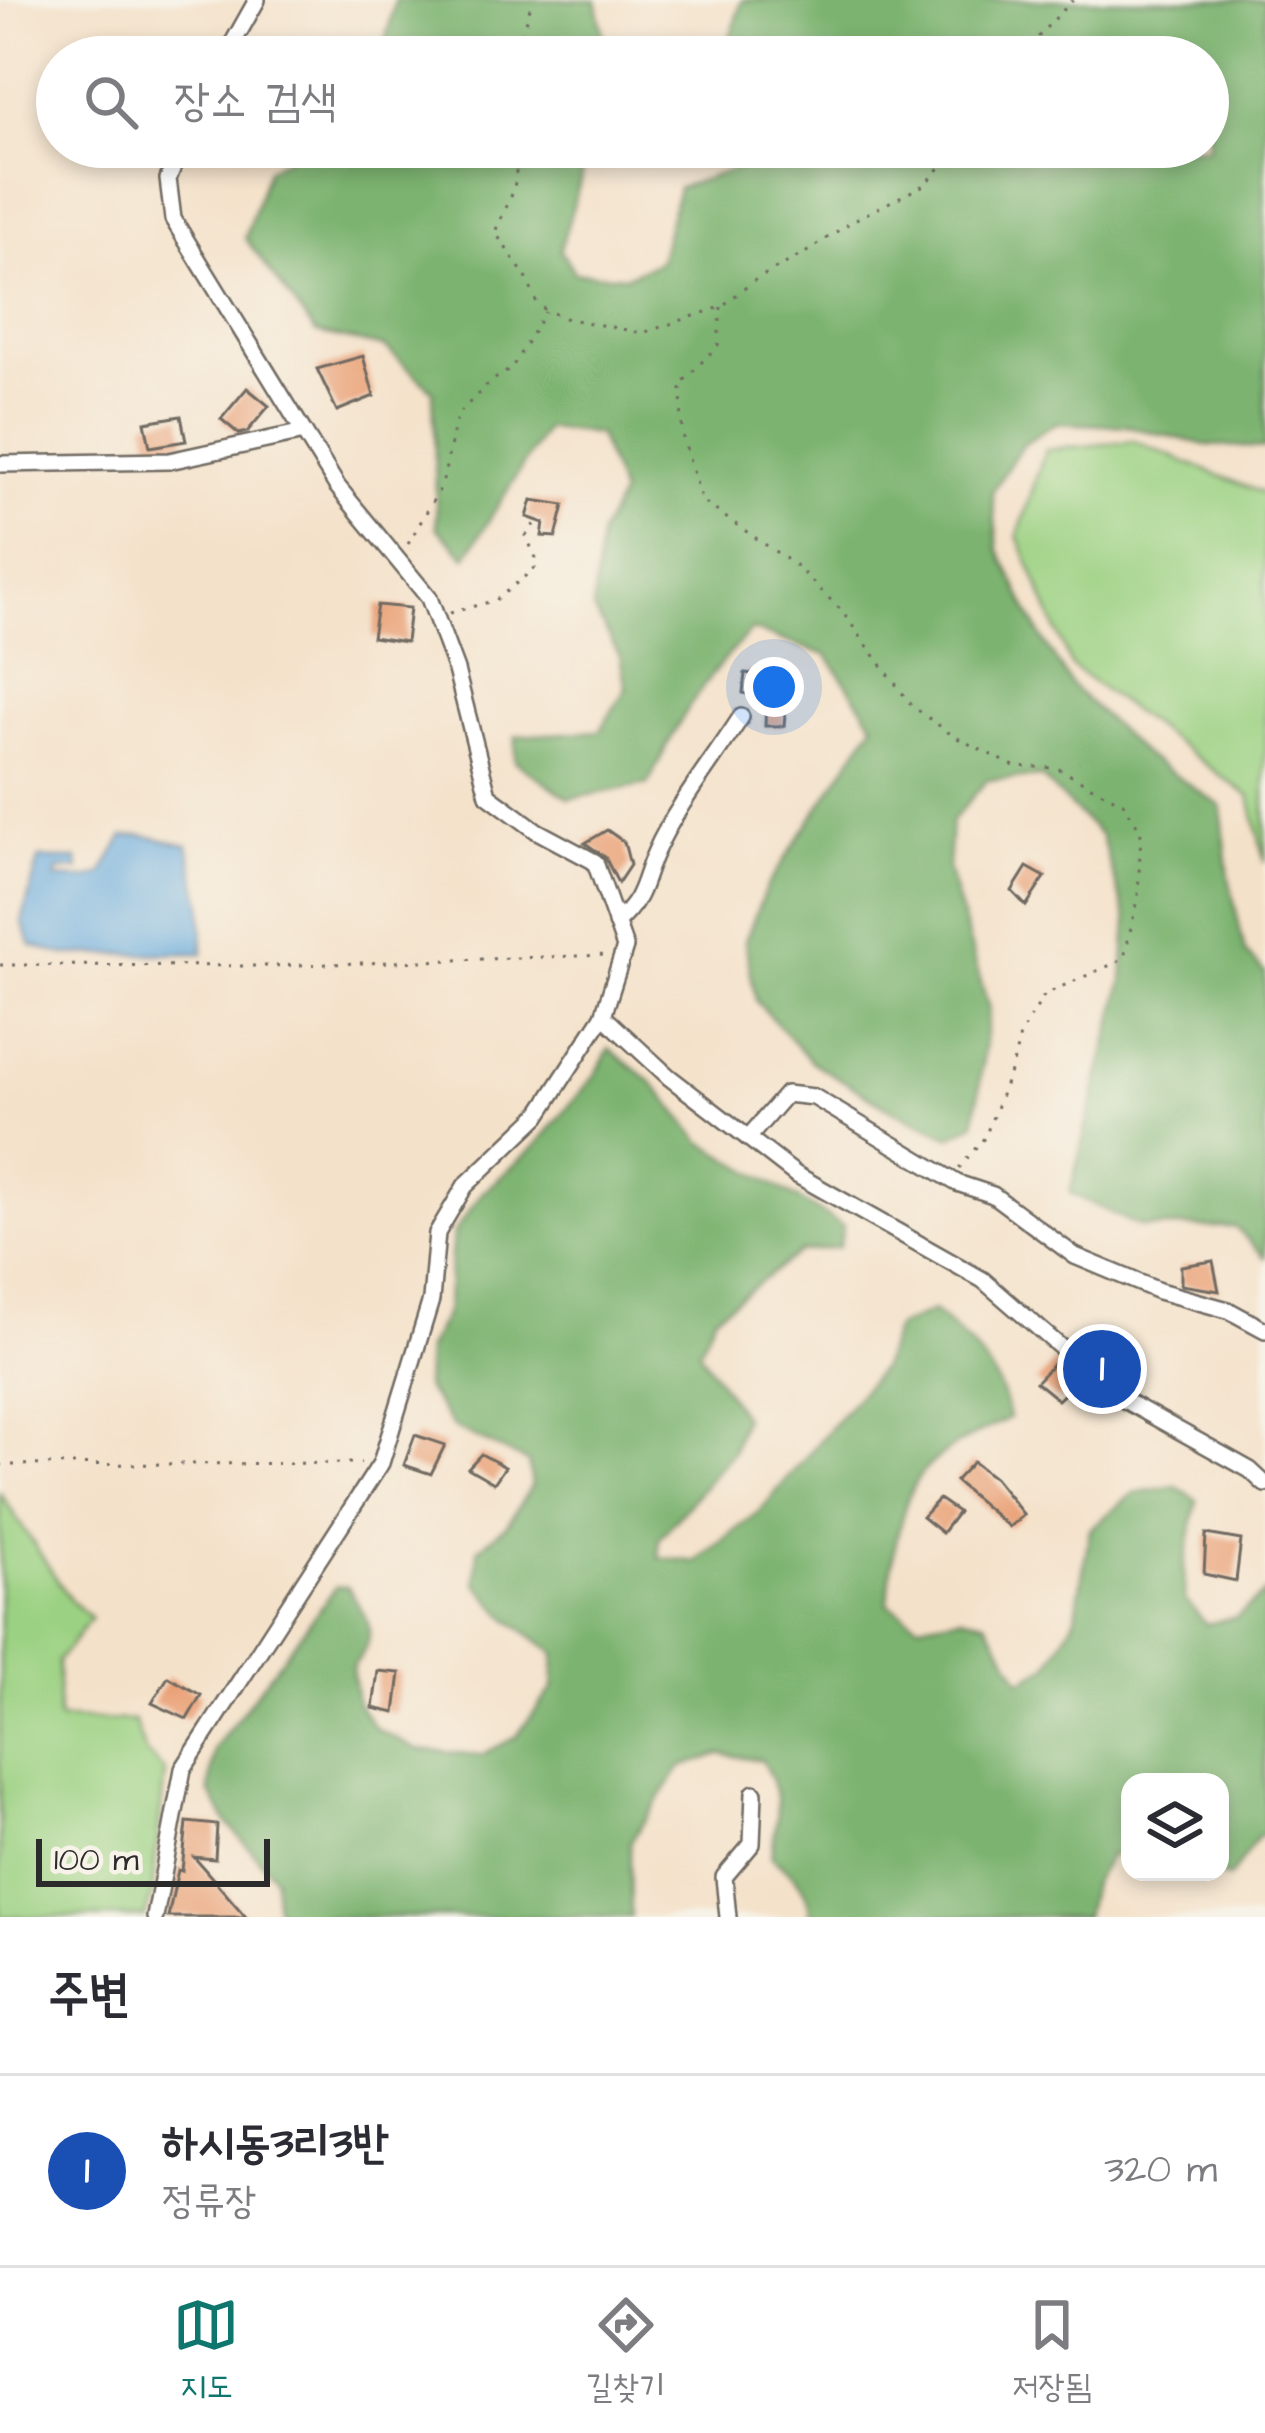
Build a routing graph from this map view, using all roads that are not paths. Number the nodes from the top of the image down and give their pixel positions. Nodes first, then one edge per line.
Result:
1 (257, 0) edge
2 (237, 36) edge
3 (172, 168) edge
4 (304, 432) junction
5 (0, 464) edge
6 (741, 717) dead end
7 (616, 923) junction
8 (603, 1016) junction
9 (748, 1138) junction
10 (1265, 1330) edge
11 (1265, 1484) edge
12 (754, 1793) dead end
13 (155, 1917) edge
14 (728, 1917) edge

1 - 2 street
3 - 4 street
4 - 5 street
4 - 7 street
6 - 7 street
7 - 8 street
8 - 9 street
8 - 13 street
9 - 10 street
9 - 11 street
12 - 14 street

